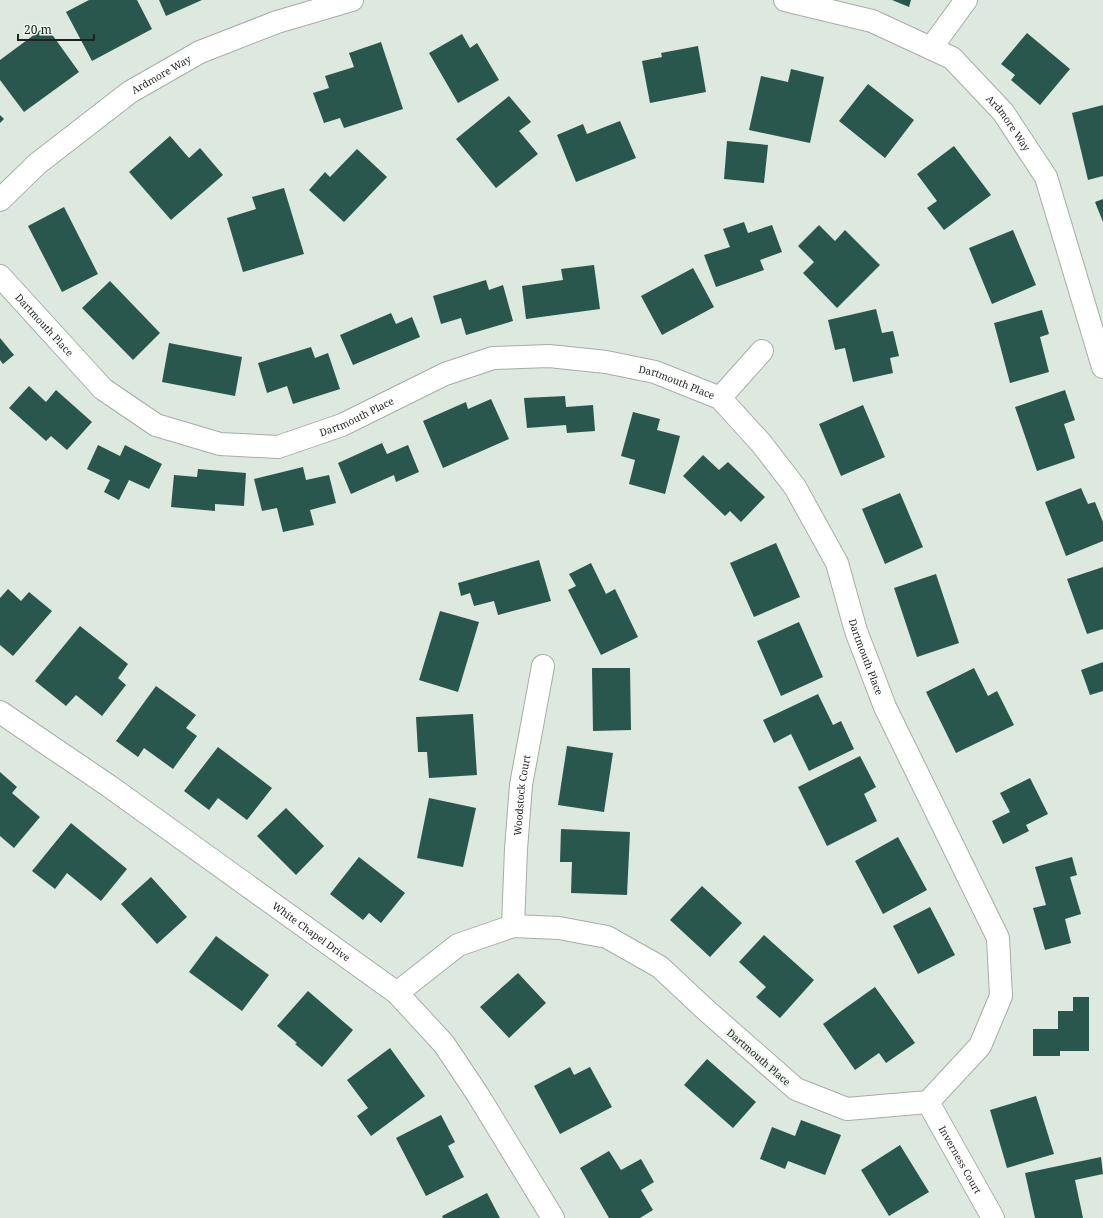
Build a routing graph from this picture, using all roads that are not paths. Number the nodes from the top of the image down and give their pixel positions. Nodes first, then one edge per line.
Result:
1 (352, 0) edge
2 (784, 0) edge
3 (966, 0) edge
4 (931, 48) junction
5 (0, 200) edge
6 (0, 276) edge
7 (762, 351) dead end
8 (1103, 367) edge
9 (720, 398) junction
10 (542, 666) dead end
11 (0, 712) edge
12 (513, 926) junction
13 (397, 993) junction
14 (928, 1102) junction
15 (553, 1218) edge
16 (993, 1218) edge

1 - 5 street, Ardmore Way
2 - 4 street, Ardmore Way
3 - 4 street
4 - 8 street, Ardmore Way
6 - 9 street, Dartmouth Place
7 - 9 street
9 - 14 street, Dartmouth Place
10 - 12 street, Woodstock Court
11 - 13 street, White Chapel Drive
12 - 13 street, Dartmouth Place
12 - 14 street, Dartmouth Place
13 - 15 street, White Chapel Drive
14 - 16 street, Inverness Court

